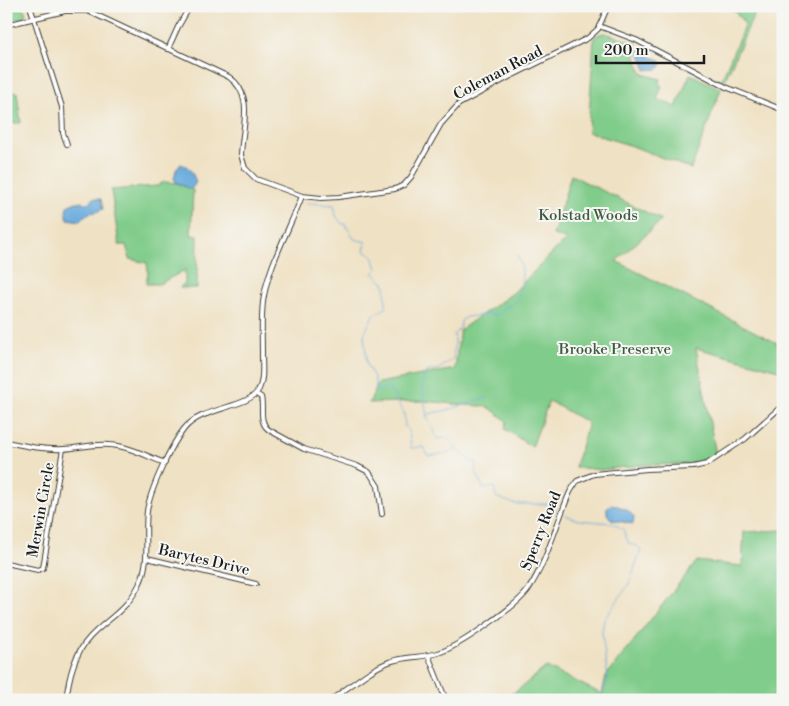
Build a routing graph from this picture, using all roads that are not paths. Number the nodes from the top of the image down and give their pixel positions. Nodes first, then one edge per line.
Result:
1 (30, 6) edge
2 (190, 6) edge
3 (608, 6) edge
4 (33, 18) junction
5 (6, 25) edge
6 (599, 26) junction
7 (168, 49) junction
8 (783, 110) edge
9 (67, 144) dead end
10 (302, 196) junction
11 (256, 394) junction
12 (783, 405) edge
13 (6, 442) edge
14 (63, 449) junction
15 (166, 463) junction
16 (382, 514) dead end
17 (147, 558) junction
18 (6, 563) edge
19 (256, 584) dead end
20 (428, 655) junction
21 (66, 700) edge
22 (331, 700) edge
23 (446, 700) edge

1 - 4 street
2 - 7 street
3 - 6 street
4 - 5 street, Coleman Road
4 - 7 street, Coleman Road
4 - 9 street
6 - 8 street
6 - 10 street, Coleman Road
7 - 10 street, Coleman Road
10 - 11 street
11 - 15 street
11 - 16 street
12 - 20 street, Sperry Road
13 - 14 street
14 - 15 street
14 - 18 street, Merwin Circle
15 - 17 street
17 - 19 street, Barytes Drive
17 - 21 street
20 - 22 street, Sperry Road
20 - 23 street

